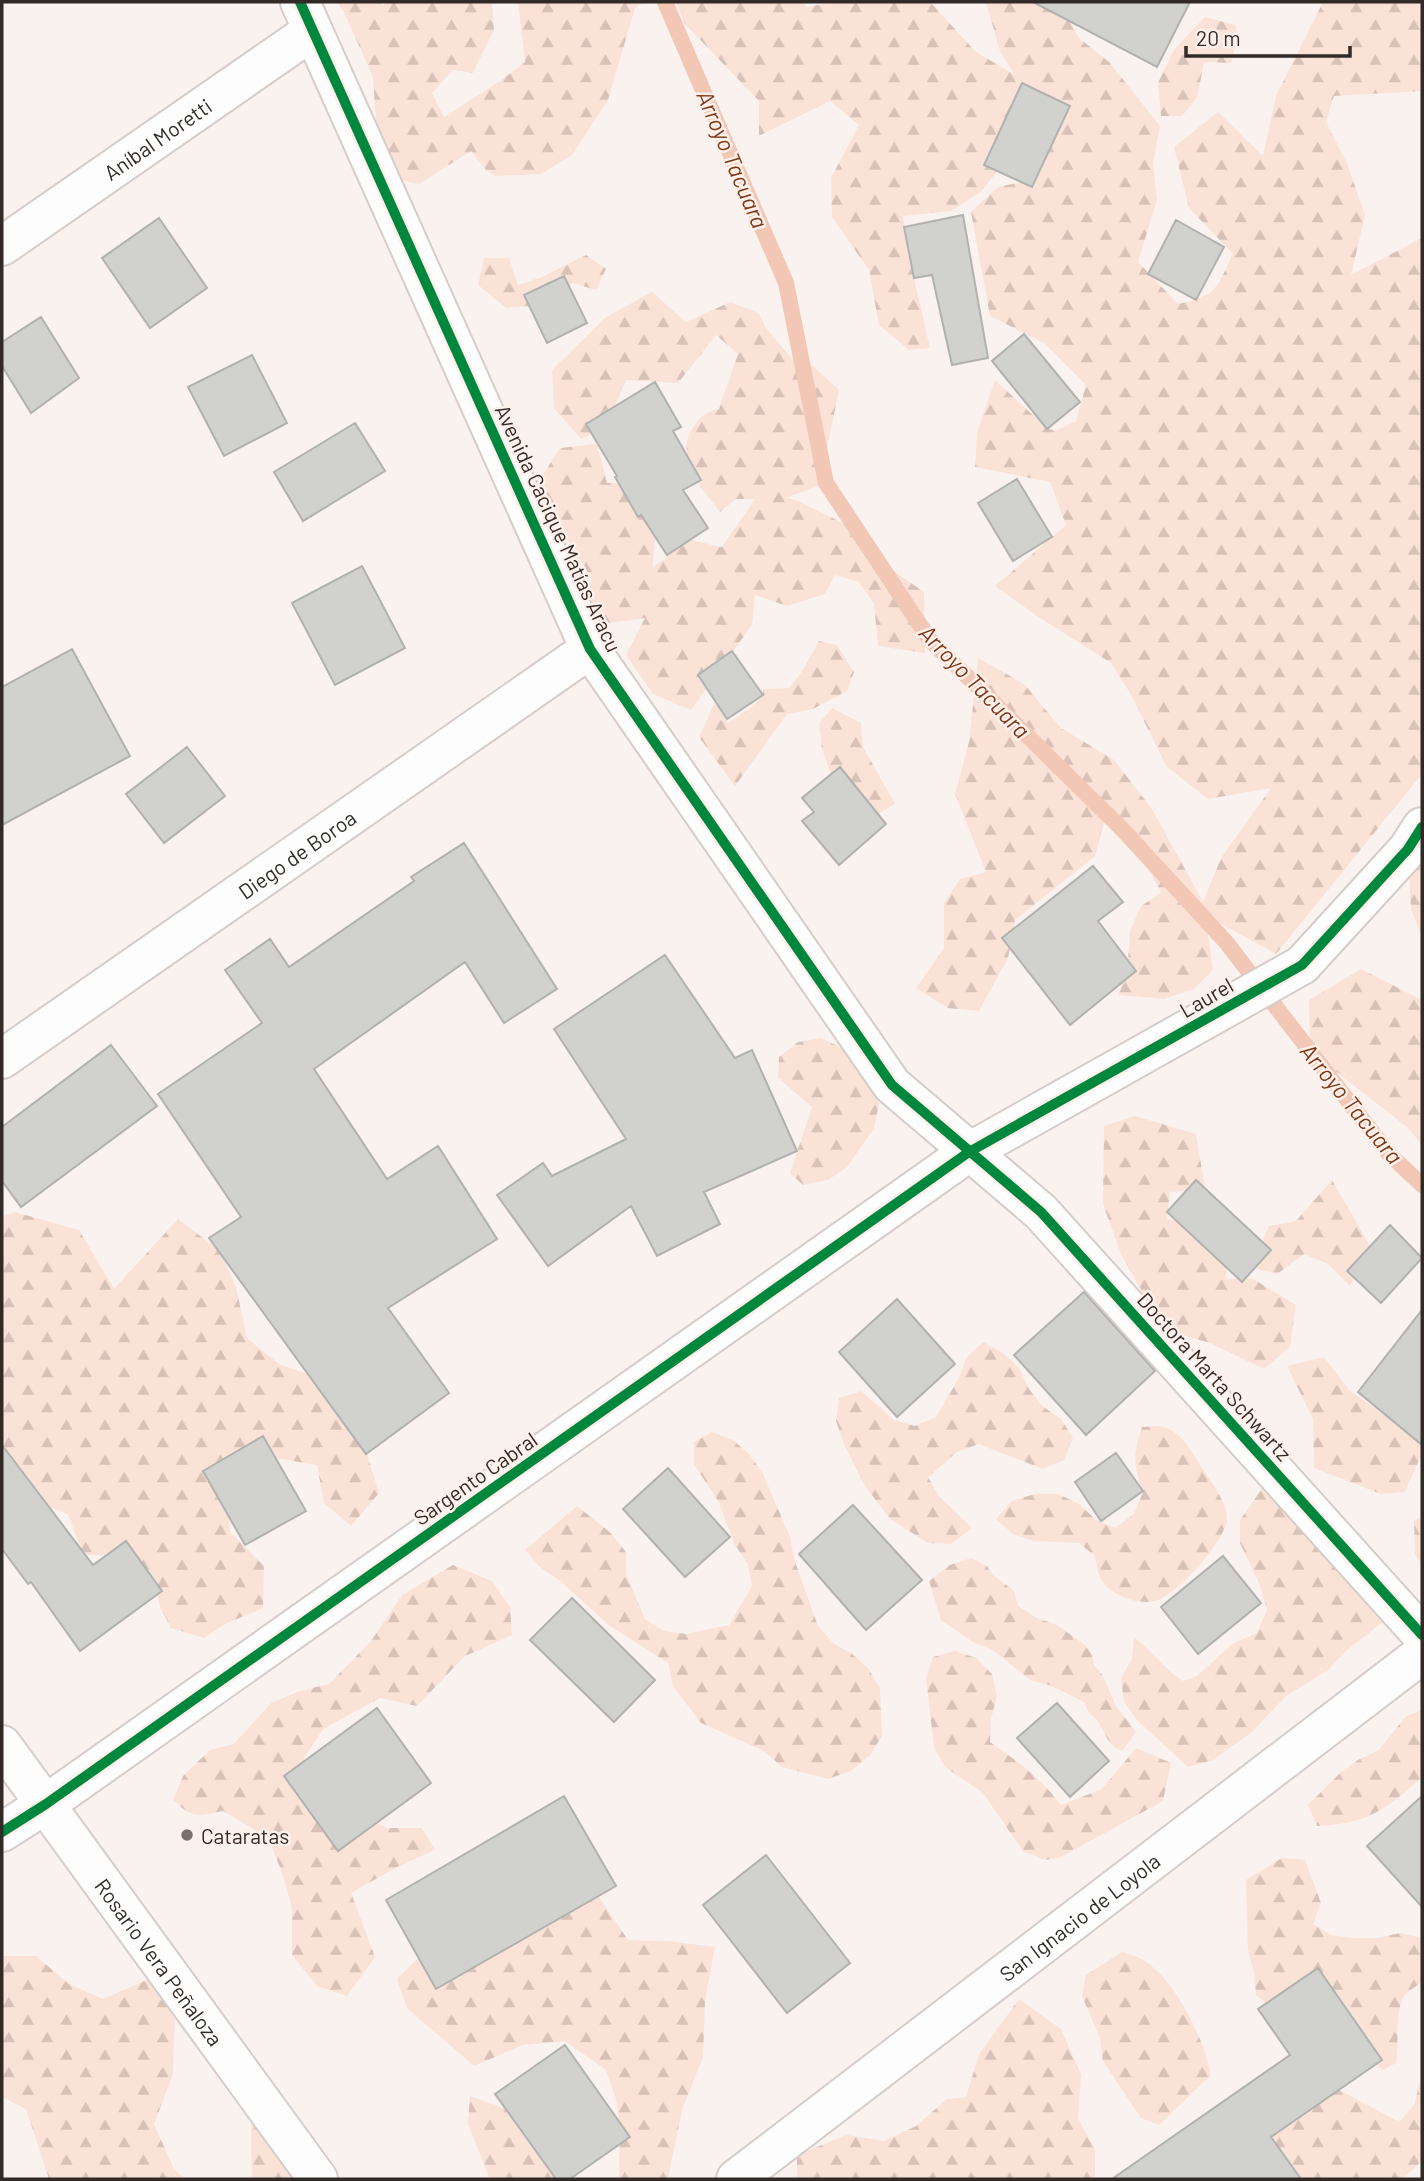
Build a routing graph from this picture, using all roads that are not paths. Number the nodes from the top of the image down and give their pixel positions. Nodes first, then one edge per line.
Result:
1 (306, 17) edge
2 (2, 246) edge
3 (590, 649) junction
4 (1422, 827) edge
5 (2, 1059) edge
6 (969, 1152) junction
7 (1422, 1635) edge
8 (1422, 1654) edge
9 (2, 1745) edge
10 (46, 1804) junction
11 (2, 1832) edge
12 (317, 2179) edge
13 (736, 2179) edge

1 - 2 street, Aníbal Moretti
1 - 3 street, Avenida Cacique Matías Aracu
3 - 5 street, Diego de Boroa
3 - 6 street, Avenida Cacique Matías Aracu
4 - 6 street, Laurel
6 - 7 street, Doctora Marta Schwartz
6 - 10 street, Sargento Cabral
8 - 13 street, San Ignacio de Loyola
9 - 10 street, Rosario Vera Peñaloza
10 - 11 street, Sargento Cabral
10 - 12 street, Rosario Vera Peñaloza

